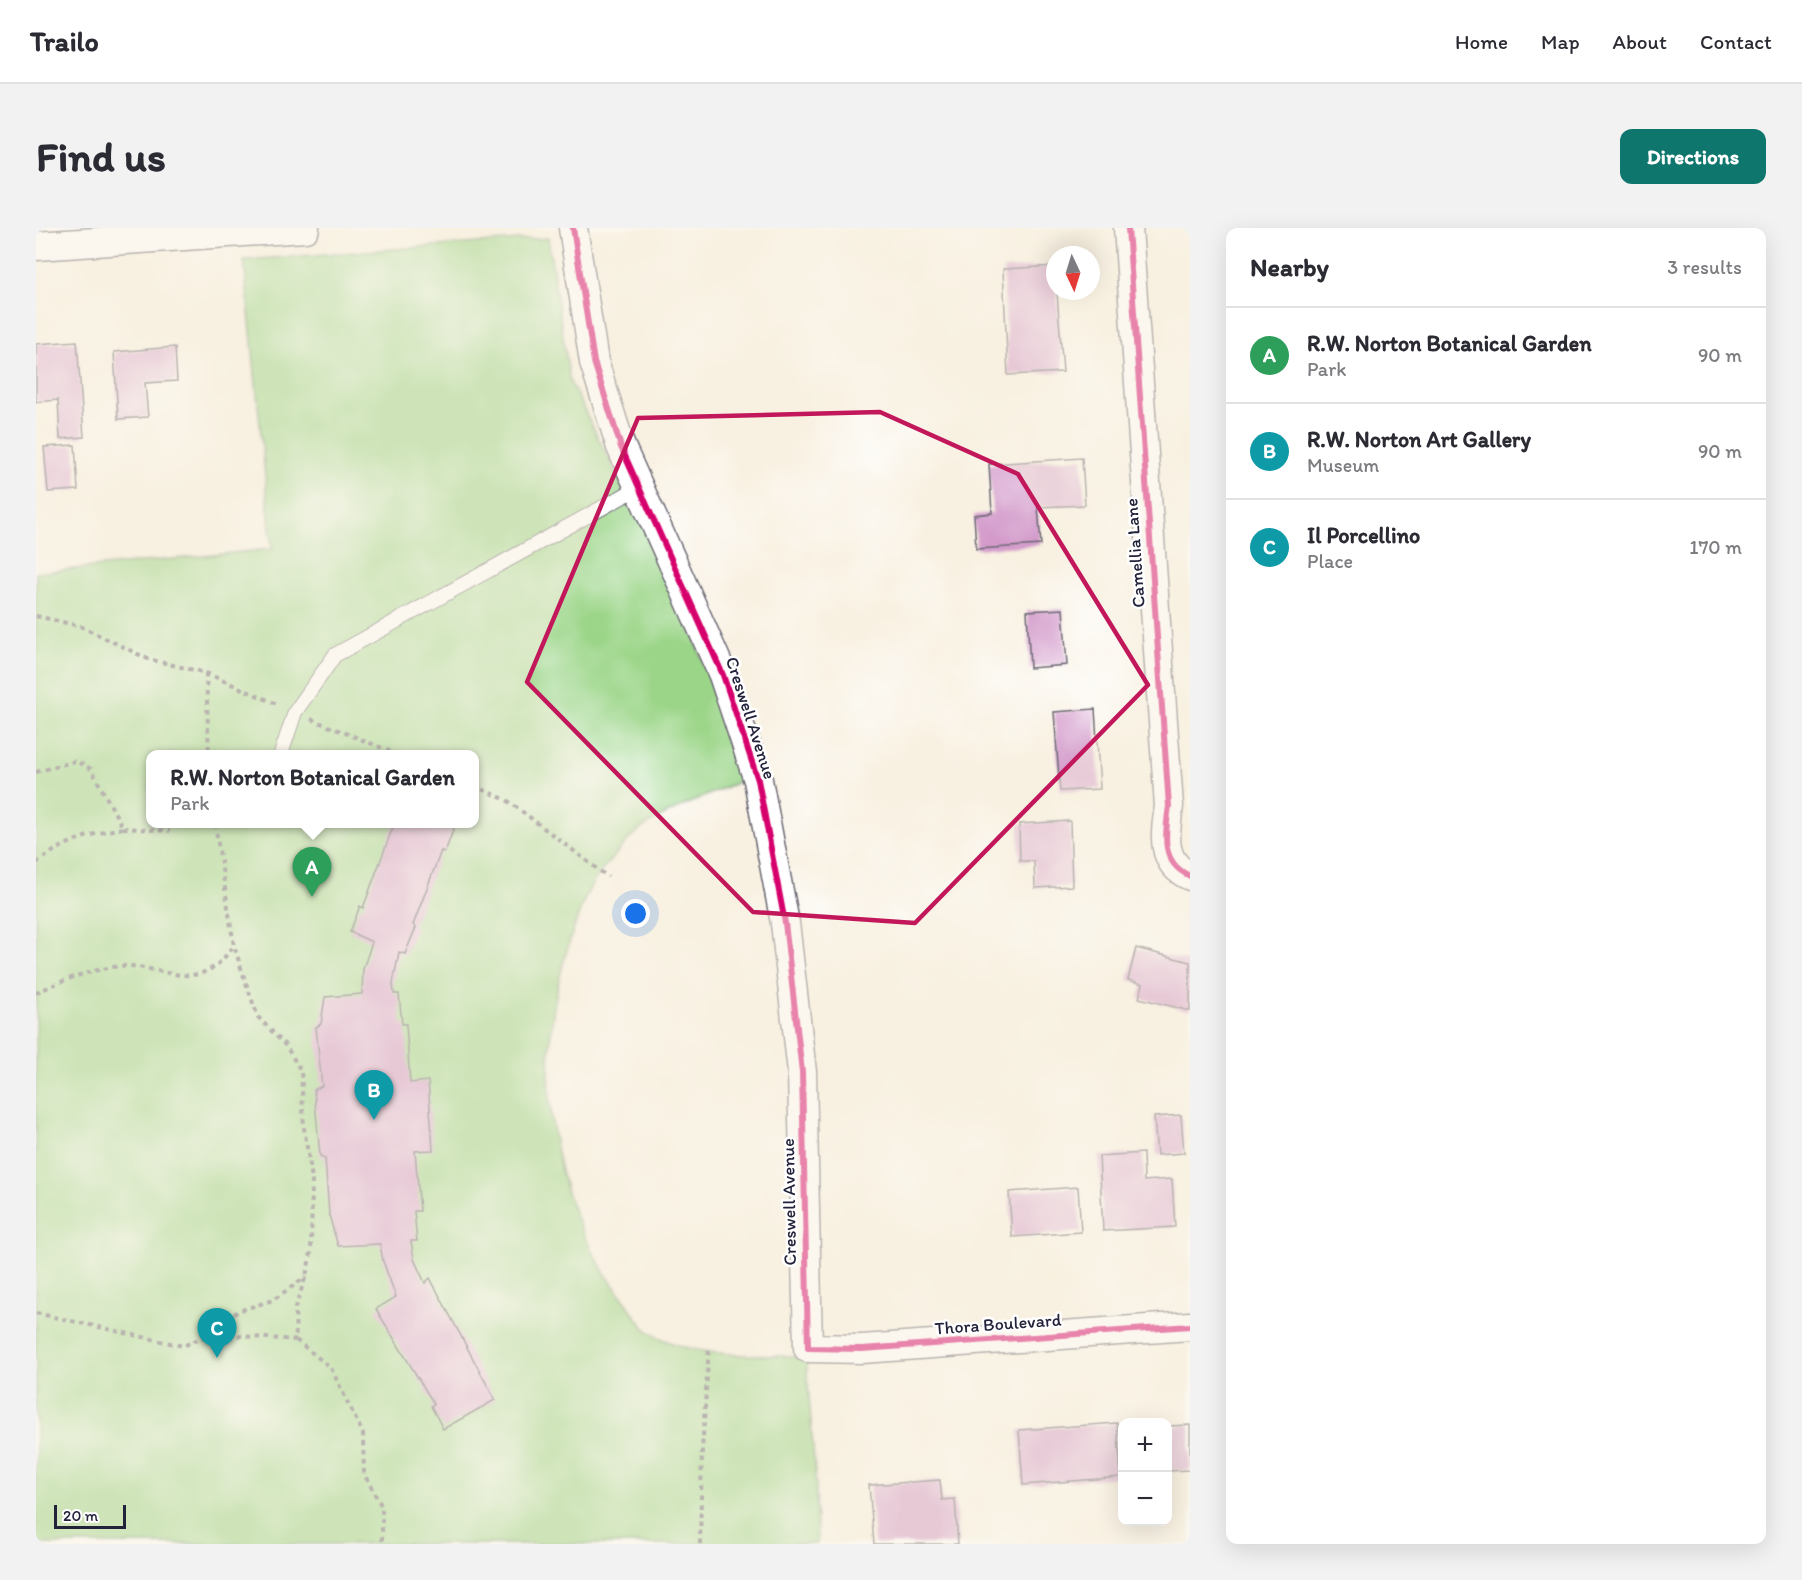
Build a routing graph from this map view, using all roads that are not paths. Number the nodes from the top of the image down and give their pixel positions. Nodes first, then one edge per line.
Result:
1 (305, 228) edge
2 (573, 228) edge
3 (1128, 228) edge
4 (235, 230) edge
5 (36, 246) edge
6 (638, 488) junction
7 (281, 750) edge
8 (1185, 874) edge
9 (1190, 1326) edge
10 (808, 1348) joint

1 - 4 street
2 - 6 street, Creswell Avenue
3 - 8 street, Camellia Lane
4 - 5 street
6 - 7 lane
6 - 10 street, Creswell Avenue
9 - 10 street, Thora Boulevard

